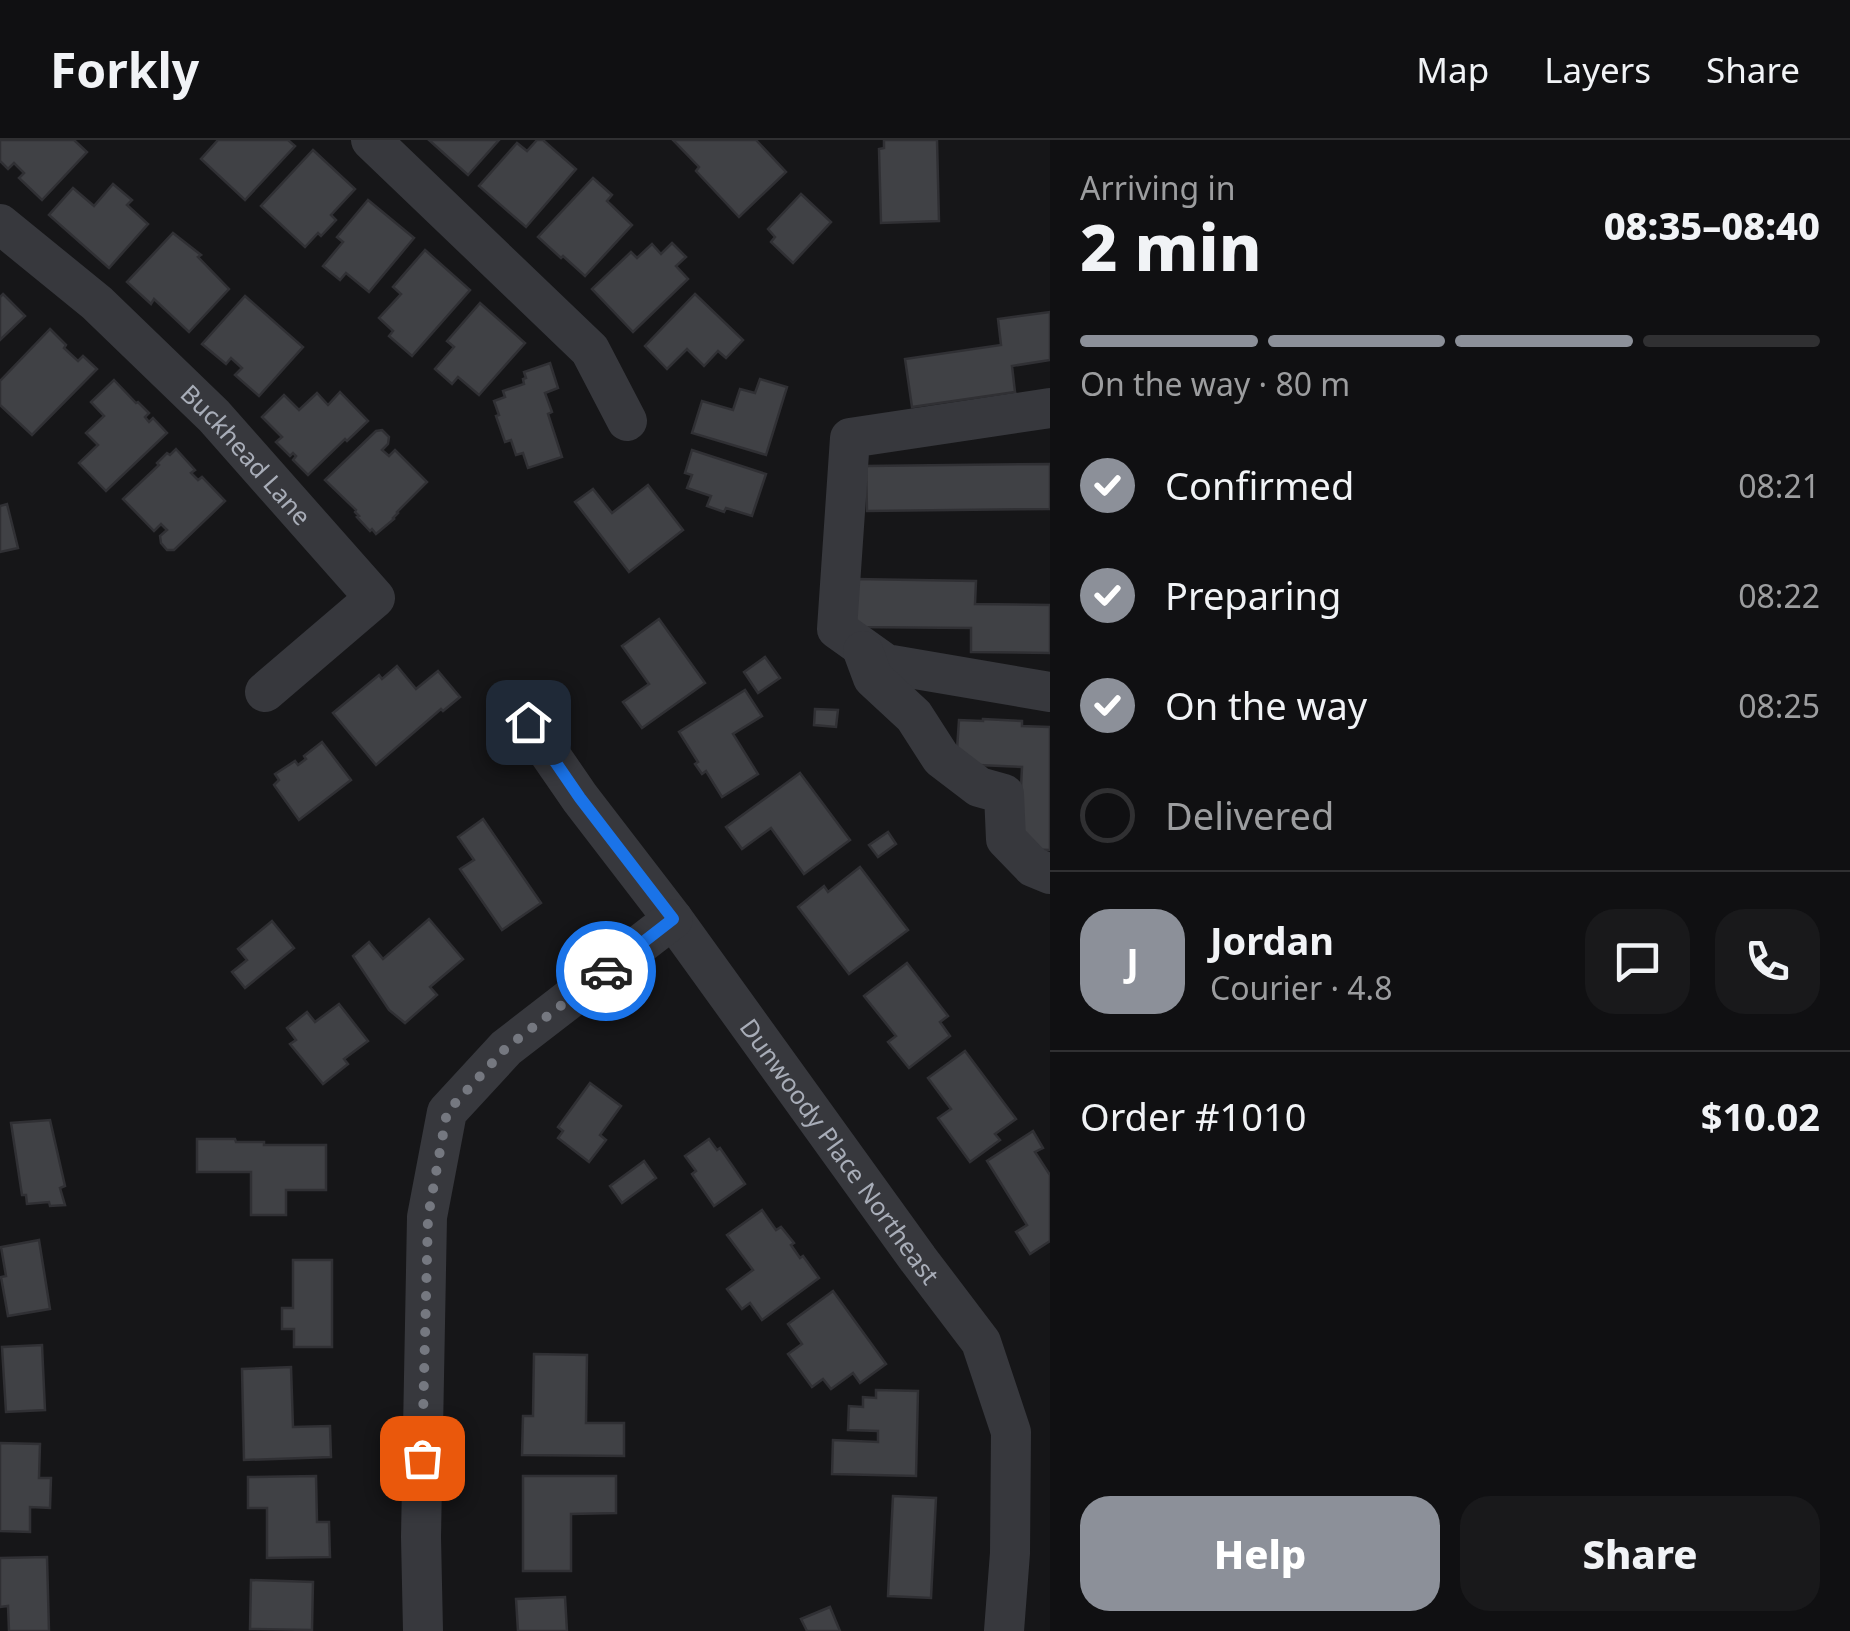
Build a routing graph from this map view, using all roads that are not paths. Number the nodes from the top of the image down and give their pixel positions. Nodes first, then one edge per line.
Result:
1 (371, 140) edge
2 (0, 224) edge
3 (1050, 408) edge
4 (627, 421) dead end
5 (862, 646) junction
6 (265, 692) dead end
7 (1050, 692) edge
8 (528, 722) dead end
9 (1050, 874) edge
10 (673, 919) junction
11 (423, 1631) edge
12 (1004, 1631) edge

1 - 4 street
2 - 6 street, Buckhead Lane
3 - 5 street
5 - 7 street
5 - 9 street
8 - 10 street, Dunwoody Place Northeast
10 - 11 street
10 - 12 street, Dunwoody Place Northeast

